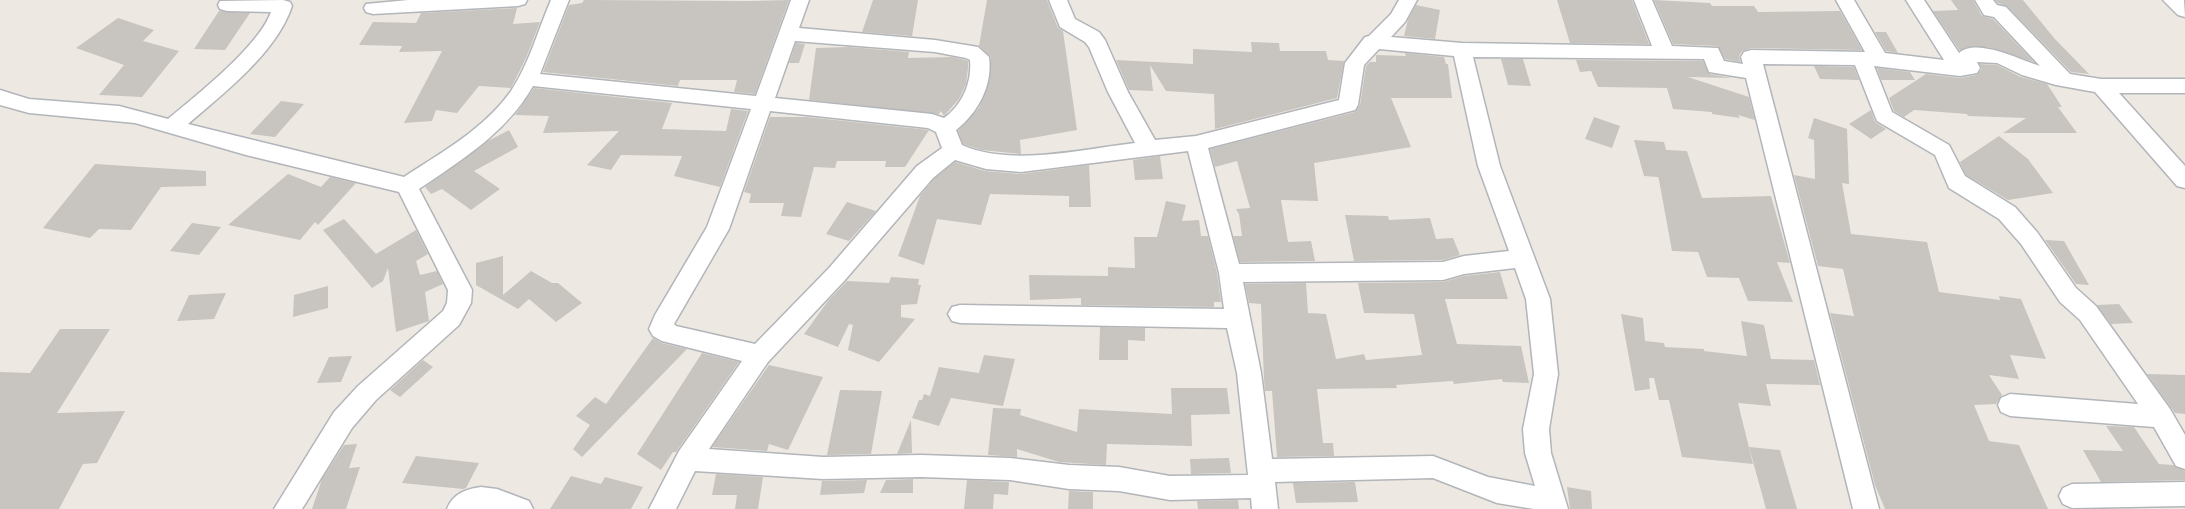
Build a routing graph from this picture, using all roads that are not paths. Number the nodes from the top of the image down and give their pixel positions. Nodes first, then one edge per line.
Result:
1 (518, 0) edge
2 (560, 0) edge
3 (800, 0) edge
4 (1058, 0) edge
5 (1408, 0) edge
6 (1643, 0) edge
7 (1844, 0) edge
8 (1915, 0) edge
9 (1984, 0) edge
10 (2172, 0) edge
11 (227, 4) dead end
12 (373, 8) dead end
13 (2185, 11) edge
14 (789, 34) junction
15 (1372, 42) junction
16 (1462, 50) junction
17 (1664, 51) junction
18 (1870, 59) junction
19 (1753, 65) junction
20 (1960, 69) junction
21 (526, 80) junction
22 (2063, 80) junction
23 (2101, 86) junction
24 (2185, 86) edge
25 (0, 97) edge
26 (764, 103) junction
27 (172, 127) junction
28 (949, 139) junction
29 (1196, 143) junction
30 (1148, 147) junction
31 (2184, 177) edge
32 (407, 186) junction
33 (1523, 258) junction
34 (1230, 272) junction
35 (960, 314) dead end
36 (1237, 319) junction
37 (760, 355) junction
38 (2010, 406) dead end
39 (2160, 417) junction
40 (2185, 458) edge
41 (688, 460) junction
42 (1263, 489) edge
43 (2185, 494) edge
44 (2072, 496) dead end
45 (1554, 504) edge
46 (287, 509) edge
47 (460, 509) edge
48 (520, 509) edge
49 (662, 509) edge
50 (1866, 509) edge

1 - 12 street
2 - 21 street
3 - 14 street
4 - 30 street
5 - 15 street
6 - 17 street
7 - 18 street
8 - 20 street
9 - 22 street
10 - 13 street
11 - 27 street
14 - 26 street
14 - 28 street
15 - 16 street
15 - 29 street
16 - 17 street
16 - 33 street
17 - 19 street
18 - 19 street
18 - 20 street
18 - 39 street
19 - 50 street
20 - 22 street
21 - 26 street
21 - 32 street
22 - 23 street
23 - 24 street
23 - 31 street
25 - 27 street
26 - 28 street
26 - 37 street
27 - 32 street
28 - 30 street
28 - 37 street
29 - 30 street
29 - 34 street
32 - 46 street
33 - 34 street
33 - 45 street
34 - 36 street
35 - 36 street
36 - 42 street
37 - 41 street
38 - 39 street
39 - 40 street
41 - 42 street
41 - 49 street
42 - 45 street
43 - 44 street
47 - 48 street

